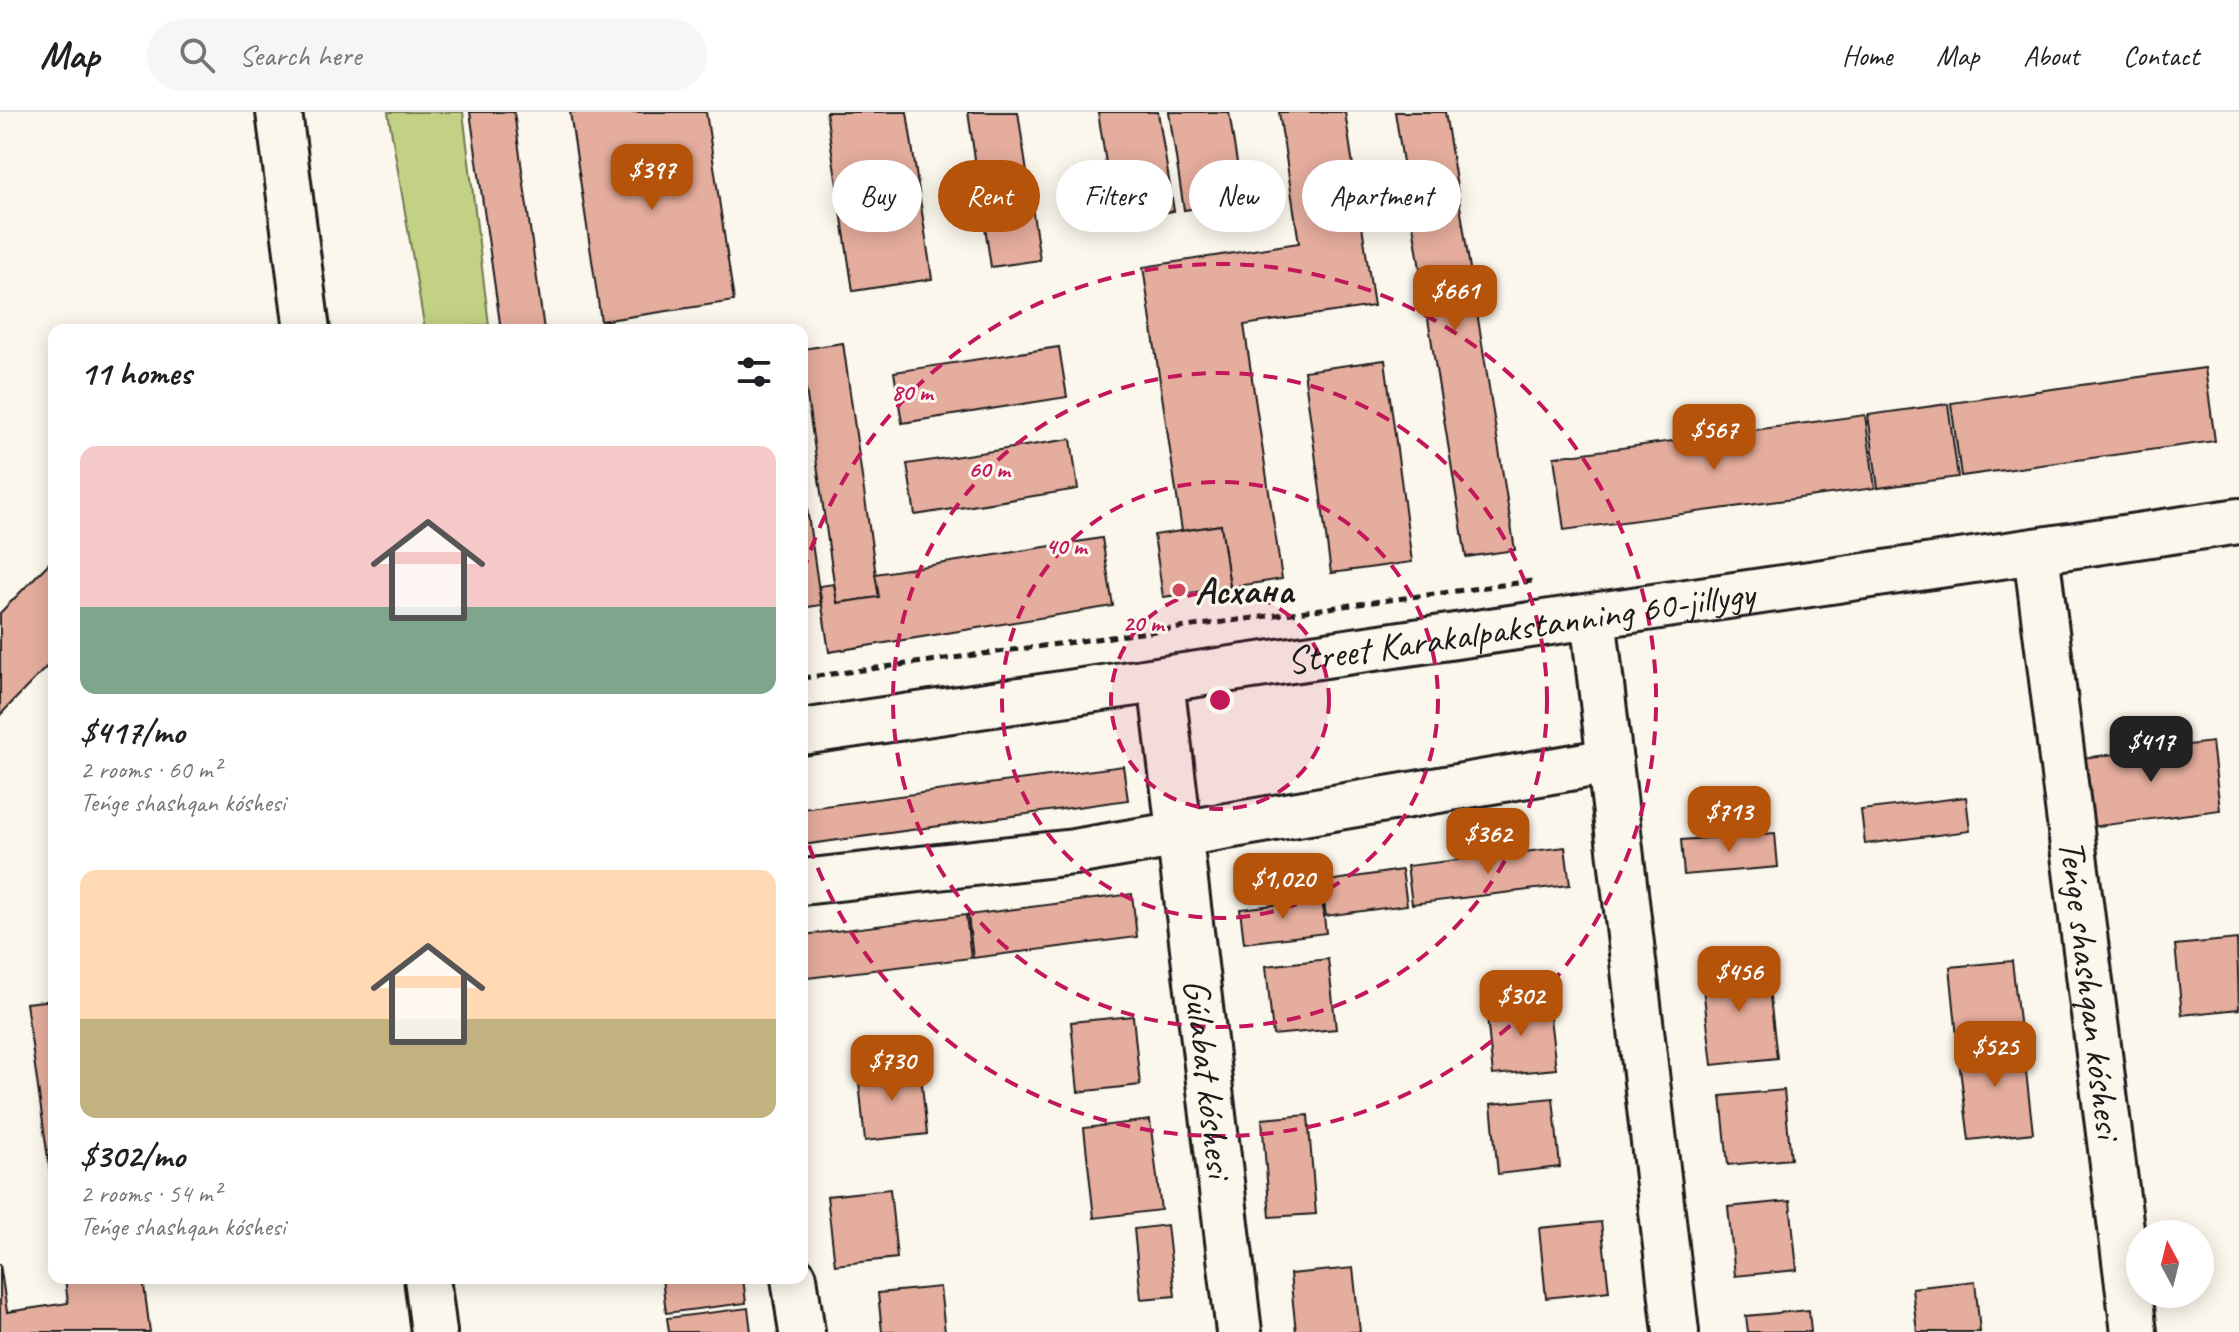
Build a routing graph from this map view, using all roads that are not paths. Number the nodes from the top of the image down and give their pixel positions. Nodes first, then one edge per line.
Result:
1 (279, 112) edge
2 (306, 324) edge
3 (2239, 521) edge
4 (2036, 552) junction
5 (1593, 616) junction
6 (1161, 681) junction
7 (808, 731) edge
8 (1610, 761) junction
9 (1179, 834) junction
10 (808, 881) edge
11 (428, 1284) edge
12 (795, 1284) edge
13 (434, 1332) edge
14 (802, 1332) edge
15 (1239, 1332) edge
16 (1676, 1332) edge
17 (2134, 1332) edge

1 - 2 street
3 - 4 street, Street Karakalpakstanning 60-jillygy
4 - 5 street, Street Karakalpakstanning 60-jillygy
4 - 17 street, Teńge shashqan kóshesi
5 - 6 street, Street Karakalpakstanning 60-jillygy
5 - 8 street
6 - 7 street, Street Karakalpakstanning 60-jillygy
6 - 9 street, Gúlabat kóshesi
8 - 9 street
8 - 16 street
9 - 10 street
9 - 15 street, Gúlabat kóshesi
11 - 13 street
12 - 14 street

